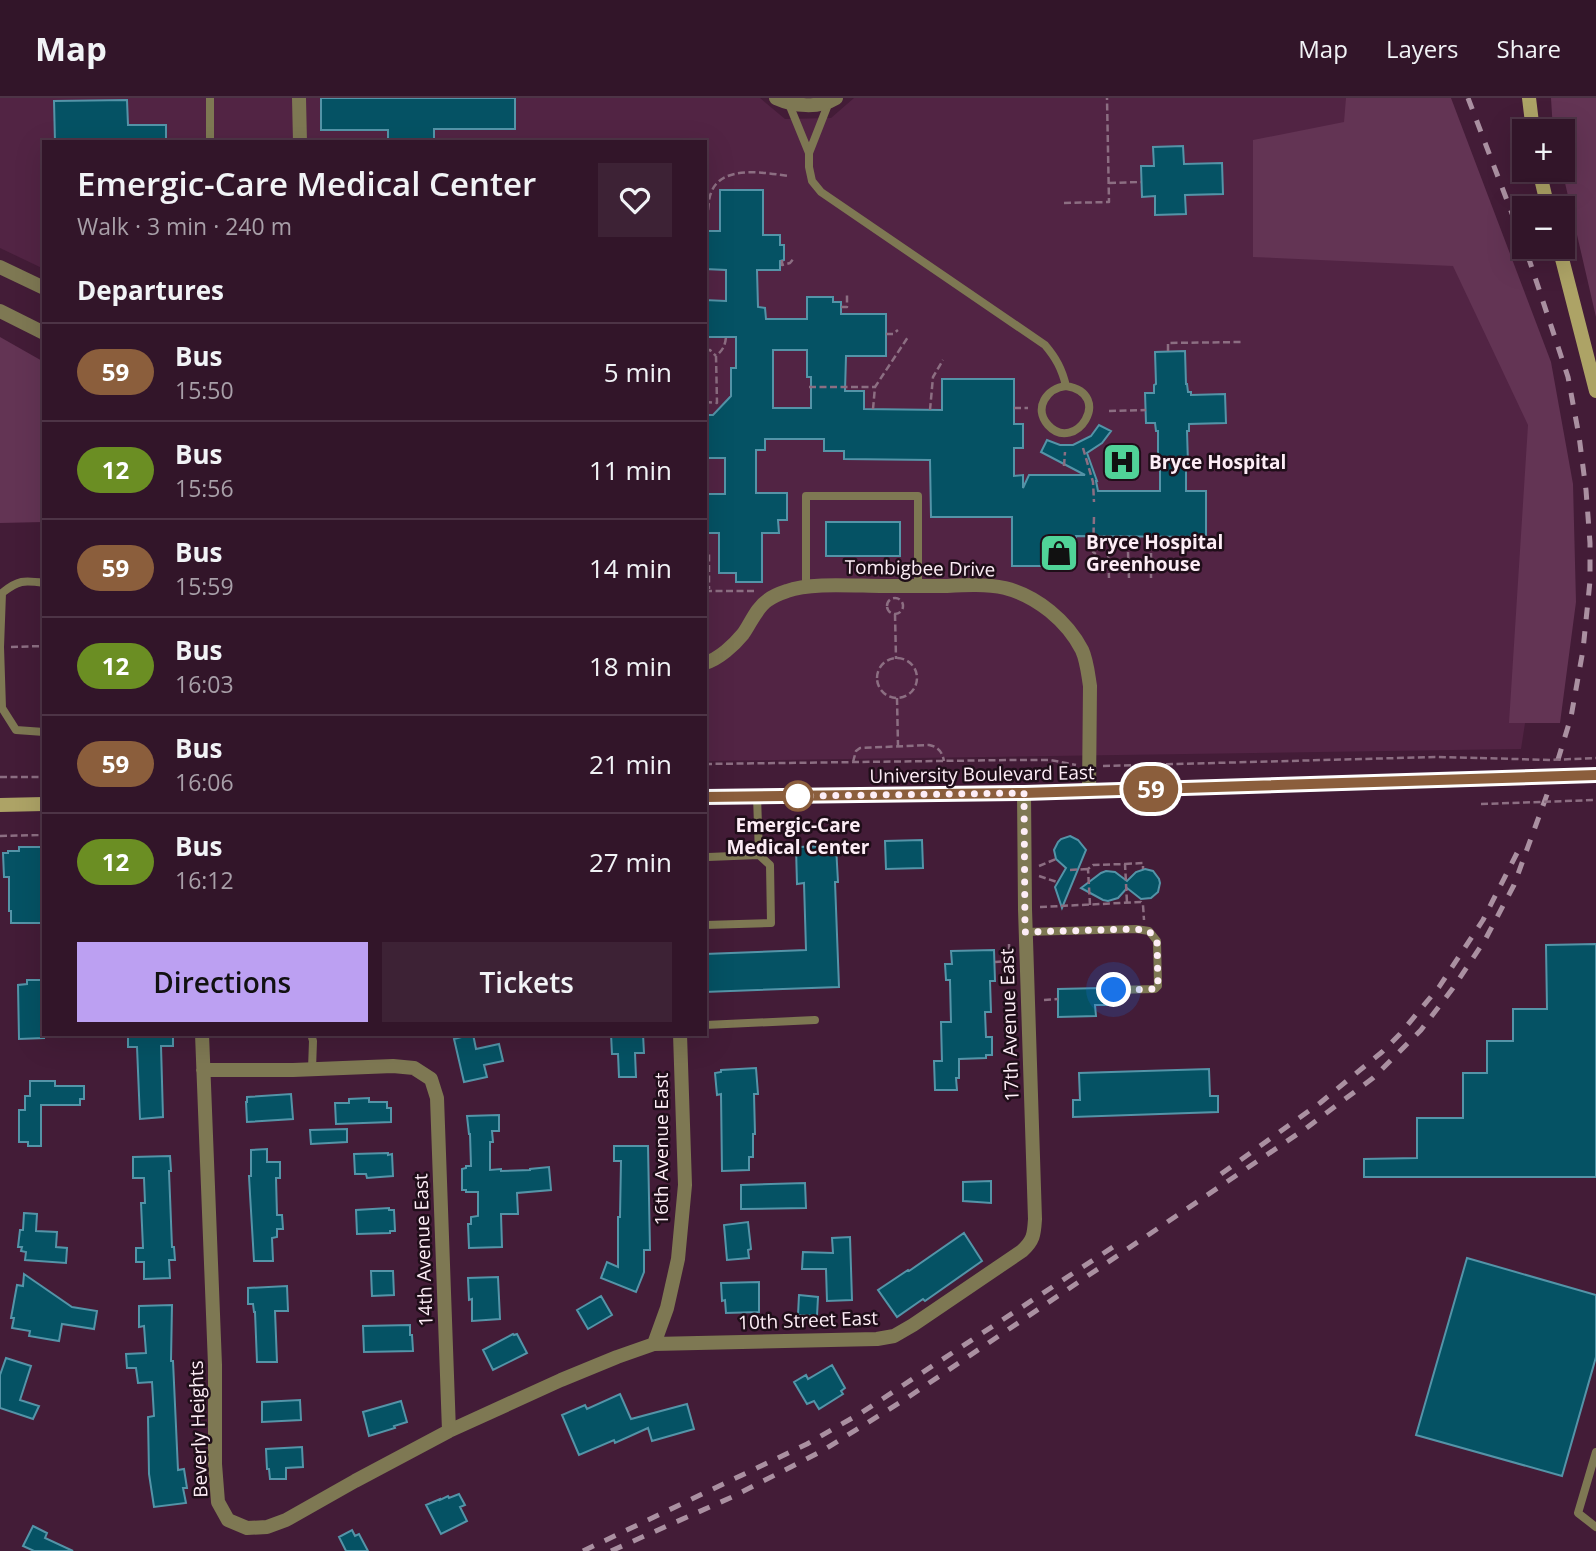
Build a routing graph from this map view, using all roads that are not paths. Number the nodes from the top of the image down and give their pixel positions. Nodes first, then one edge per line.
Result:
1 (210, 98) edge
2 (299, 98) edge
3 (1529, 98) edge
4 (833, 100) edge
5 (783, 101) edge
6 (1532, 119) edge
7 (210, 140) edge
8 (300, 140) edge
9 (809, 153) junction
10 (1562, 259) edge
11 (0, 267) edge
12 (42, 287) edge
13 (0, 311) edge
14 (42, 332) edge
15 (1066, 386) junction
16 (1595, 387) edge
17 (42, 583) edge
18 (806, 586) junction
19 (918, 586) junction
20 (0, 647) edge
21 (707, 663) edge
22 (42, 732) edge
23 (1596, 775) edge
24 (1089, 791) junction
25 (1024, 793) junction
26 (757, 796) junction
27 (707, 797) edge
28 (0, 804) edge
29 (42, 804) edge
30 (759, 855) junction
31 (708, 857) dead end
32 (707, 925) edge
33 (1025, 932) junction
34 (1114, 990) dead end
35 (816, 1020) dead end
36 (707, 1025) edge
37 (202, 1036) edge
38 (312, 1036) edge
39 (680, 1036) edge
40 (312, 1069) junction
41 (204, 1070) junction
42 (1022, 1251) joint
43 (654, 1344) junction
44 (449, 1432) junction
45 (1596, 1452) edge
46 (1596, 1527) edge

1 - 7 lane
2 - 8 street
3 - 6 main road
4 - 5 street
4 - 9 lane
5 - 9 lane
9 - 15 lane
10 - 16 main road
11 - 12 street
13 - 14 street
15 - 15 lane
17 - 20 lane
18 - 19 street, Tombigbee Drive
18 - 19 lane
18 - 21 street, Tombigbee Drive
19 - 24 street, Tombigbee Drive
20 - 22 lane
23 - 24 main road, University Boulevard East, bridge
24 - 25 main road, University Boulevard East
25 - 26 main road, University Boulevard East
25 - 33 street, 17th Avenue East
26 - 27 main road, University Boulevard East
26 - 30 lane
28 - 29 main road
30 - 31 lane
30 - 32 lane
33 - 34 lane
33 - 42 street, 17th Avenue East
35 - 36 lane
37 - 41 street, Beverly Heights
38 - 40 lane
39 - 43 street, 16th Avenue East
40 - 41 street
40 - 44 street, 14th Avenue East
41 - 44 street, Beverly Heights
42 - 43 street, 10th Street East
43 - 44 street, Beverly Heights
45 - 46 lane

